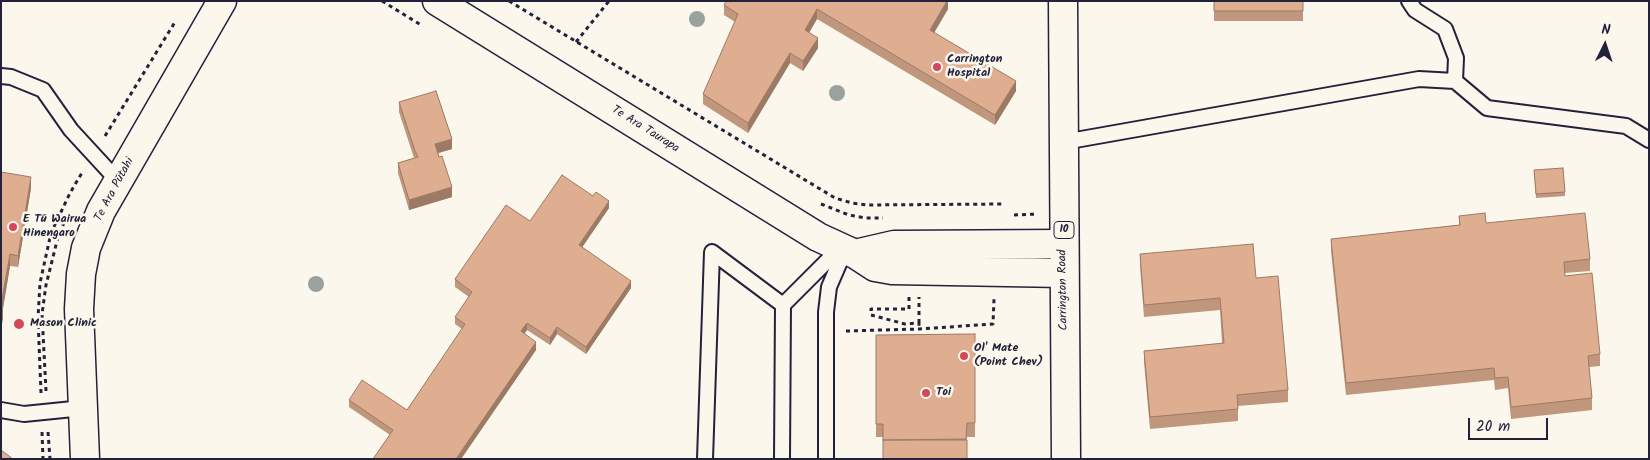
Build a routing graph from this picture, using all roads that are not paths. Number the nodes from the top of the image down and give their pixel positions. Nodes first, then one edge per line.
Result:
1 (222, 1) edge
2 (437, 1) edge
3 (1063, 1) edge
4 (1409, 1) edge
5 (1, 76) edge
6 (1455, 81) junction
7 (1649, 140) edge
8 (1064, 142) junction
9 (118, 181) junction
10 (1064, 244) junction
11 (847, 250) junction
12 (1064, 273) junction
13 (783, 305) junction
14 (83, 408) junction
15 (1, 410) edge
16 (85, 459) edge
17 (705, 459) edge
18 (782, 459) edge
19 (826, 459) edge
20 (1066, 459) edge

1 - 9 street, Te Ara Pūtahi
2 - 11 street, Te Ara Taurapa
3 - 8 street, Carrington Road / 10
4 - 6 lane
5 - 9 lane
6 - 7 lane
6 - 8 lane
8 - 10 street, Carrington Road / 10
9 - 14 street, Te Ara Pūtahi
10 - 11 street
10 - 12 street, Carrington Road / 10
11 - 12 street, Te Ara Taurapa
11 - 13 lane
11 - 19 lane
12 - 20 street, Carrington Road / 10
13 - 17 lane
13 - 18 lane
14 - 15 lane
14 - 16 street, Te Ara Pūtahi

